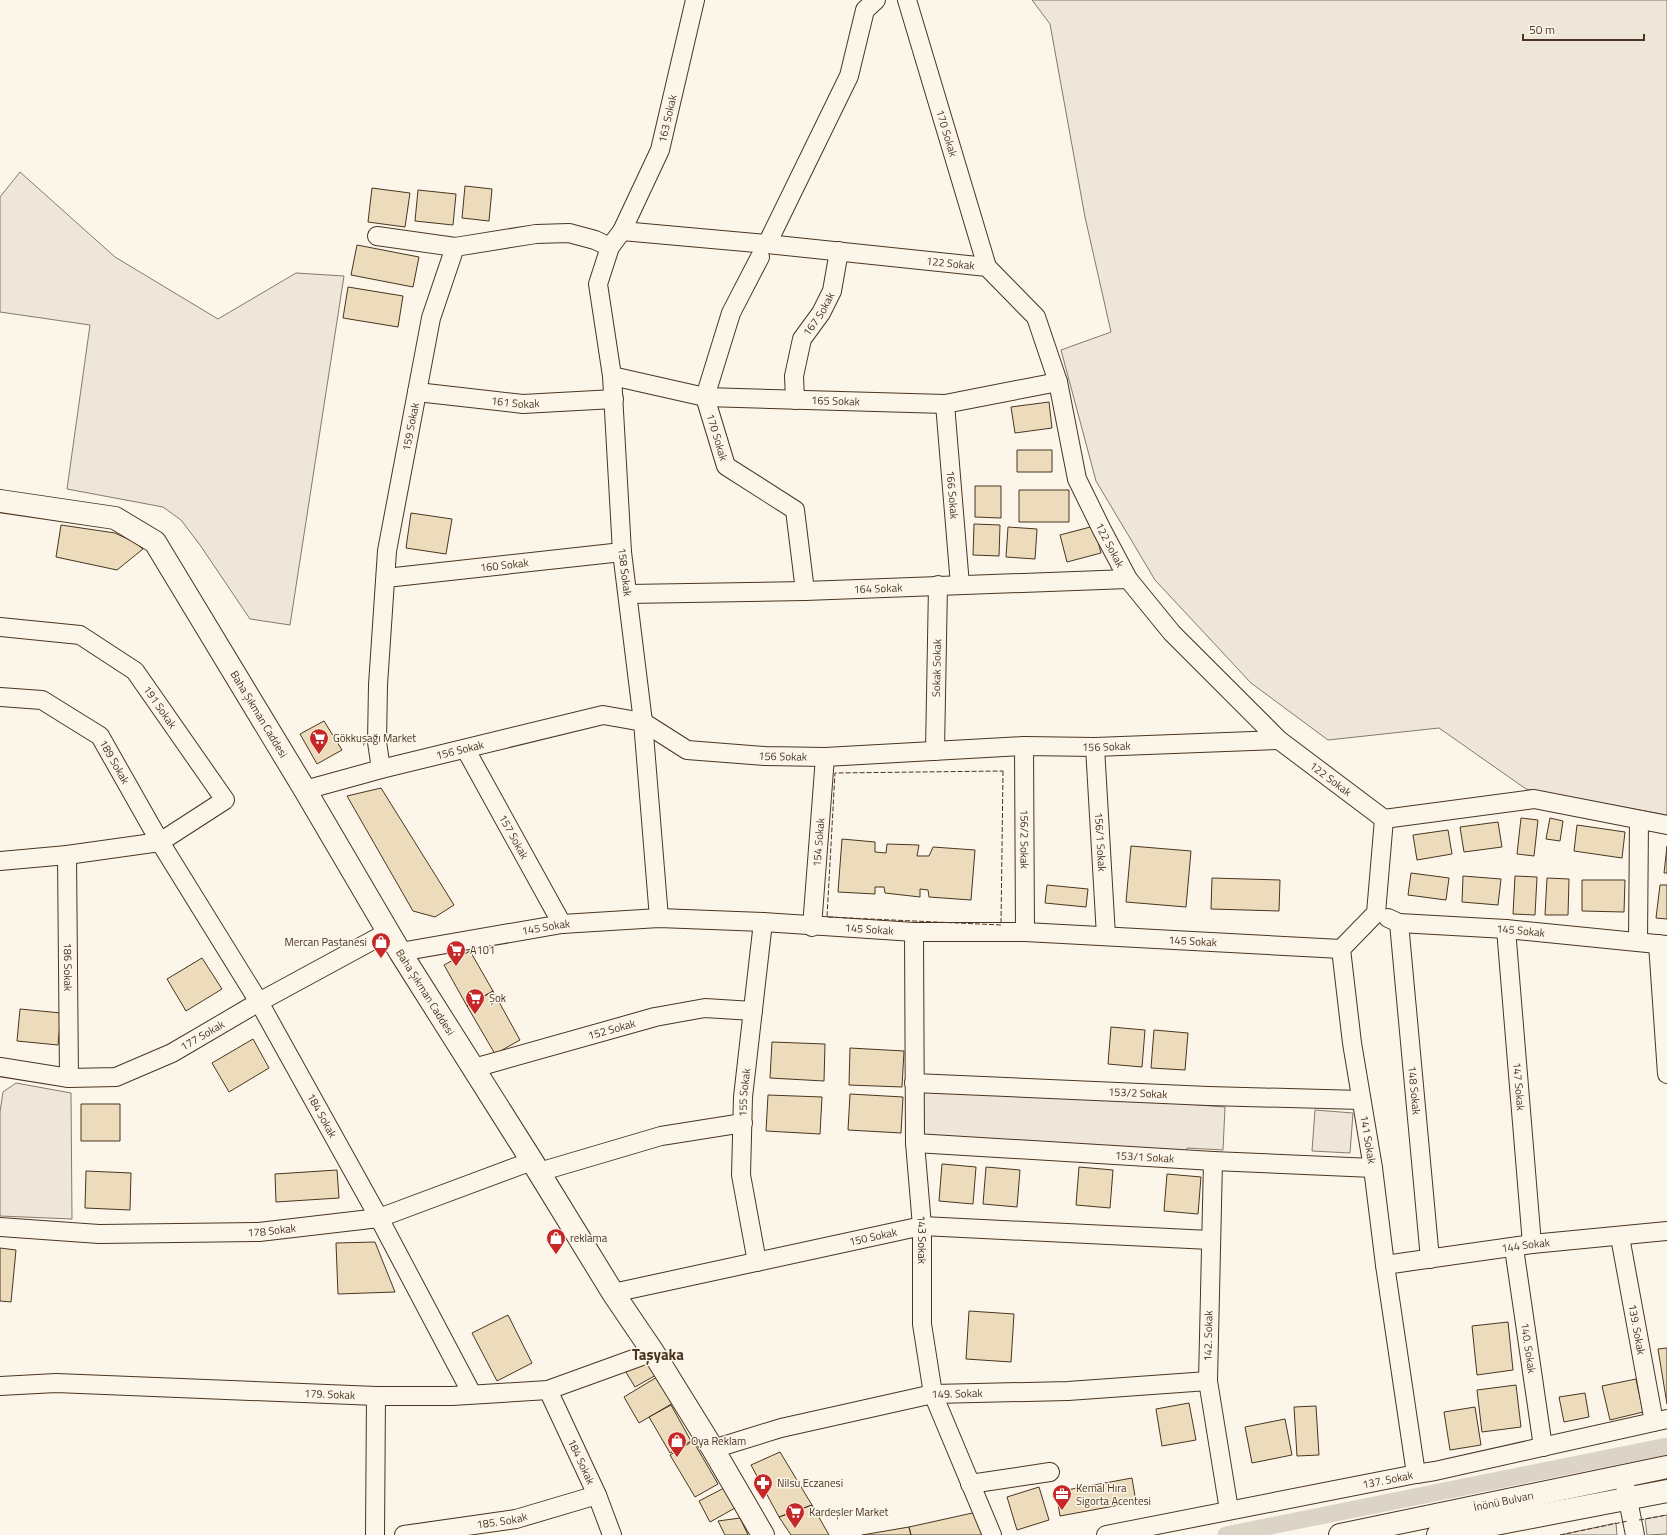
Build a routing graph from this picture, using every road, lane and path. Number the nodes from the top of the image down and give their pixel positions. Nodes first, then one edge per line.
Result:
1 (695, 0) edge
2 (876, 0) edge
3 (907, 0) edge
4 (622, 231) junction
5 (377, 236) dead end
6 (455, 247) junction
7 (610, 247) junction
8 (764, 251) junction
9 (839, 251) junction
10 (987, 267) junction
11 (612, 376) junction
12 (1058, 382) junction
13 (417, 392) junction
14 (705, 397) junction
15 (614, 399) junction
16 (795, 400) junction
17 (945, 404) junction
18 (0, 501) edge
19 (622, 552) junction
20 (386, 578) junction
21 (1128, 579) junction
22 (960, 585) junction
23 (938, 586) junction
24 (805, 591) junction
25 (628, 594) junction
26 (0, 627) edge
27 (0, 697) edge
28 (642, 722) junction
29 (1279, 740) junction
30 (1024, 746) junction
31 (1095, 748) junction
32 (466, 750) junction
33 (935, 751) junction
34 (825, 757) junction
35 (381, 769) junction
36 (305, 790) junction
37 (1384, 819) junction
38 (1640, 820) junction
39 (1667, 825) edge
40 (160, 842) junction
41 (67, 855) junction
42 (0, 861) edge
43 (1376, 913) junction
44 (659, 918) junction
45 (763, 922) junction
46 (1399, 923) junction
47 (562, 924) junction
48 (812, 927) junction
49 (1506, 929) junction
50 (388, 932) junction
51 (914, 932) junction
52 (1025, 932) junction
53 (1106, 936) junction
54 (1638, 942) junction
55 (1663, 945) edge
56 (1341, 949) junction
57 (400, 952) junction
58 (258, 1002) junction
59 (753, 1011) junction
60 (1666, 1065) edge
61 (474, 1068) junction
62 (1, 1072) edge
63 (69, 1078) junction
64 (914, 1083) junction
65 (1361, 1100) junction
66 (742, 1123) junction
67 (915, 1143) junction
68 (1213, 1161) junction
69 (535, 1166) junction
70 (1373, 1168) junction
71 (379, 1218) junction
72 (922, 1226) junction
73 (0, 1227) edge
74 (1667, 1231) edge
75 (1620, 1237) junction
76 (1210, 1240) junction
77 (1532, 1244) junction
78 (1514, 1248) junction
79 (1430, 1258) junction
80 (757, 1262) junction
81 (1385, 1265) junction
82 (613, 1294) junction
83 (653, 1352) junction
84 (1208, 1382) junction
85 (0, 1386) edge
86 (548, 1390) junction
87 (472, 1394) junction
88 (933, 1394) junction
89 (376, 1396) junction
90 (1661, 1421) edge
91 (1543, 1447) junction
92 (713, 1449) junction
93 (1667, 1467) edge
94 (1050, 1472) dead end
95 (1416, 1474) junction
96 (1623, 1476) junction
97 (970, 1484) junction
98 (1667, 1491) edge
99 (597, 1495) junction
100 (1628, 1498) junction
101 (1229, 1510) junction
102 (1431, 1529) edge
103 (375, 1535) edge
104 (404, 1535) edge
105 (612, 1535) edge
106 (763, 1535) edge
107 (992, 1535) edge
108 (1106, 1535) edge
109 (1340, 1535) edge
110 (1635, 1535) edge

1 - 4 street, 163 Sokak
2 - 8 street
3 - 10 street, 170 Sokak
4 - 7 street, 158 Sokak
4 - 8 street, 122 Sokak
5 - 6 street
6 - 7 street
6 - 13 street, 159 Sokak
7 - 11 street, 158 Sokak
8 - 9 street, 122 Sokak
8 - 14 street
9 - 10 street, 122 Sokak
9 - 16 street, 167 Sokak
10 - 12 street, 122 Sokak
11 - 14 street, 165 Sokak
11 - 15 street, 158 Sokak
12 - 17 street, 165 Sokak
12 - 21 street, 122 Sokak
13 - 15 street, 161 Sokak
13 - 20 street, 159 Sokak
14 - 16 street, 165 Sokak
14 - 24 street, 170 Sokak
15 - 19 street, 158 Sokak
16 - 17 street, 165 Sokak
17 - 22 street, 166 Sokak
18 - 36 main road, Baha Şıkman Caddesi
19 - 20 street, 160 Sokak
19 - 25 street, 158 Sokak
20 - 35 street, 159 Sokak
21 - 22 street, 164 Sokak
21 - 29 street, 122 Sokak
22 - 23 street, 164 Sokak
23 - 24 street, 164 Sokak
23 - 33 street, Sokak Sokak
24 - 25 street, 164 Sokak
25 - 28 street, 158 Sokak
26 - 40 street, 191 Sokak
27 - 40 street, 189 Sokak
28 - 32 street, 156 Sokak
28 - 34 street, 156 Sokak
28 - 44 street, 158 Sokak
29 - 31 street, 156 Sokak
29 - 37 street, 122 Sokak
30 - 31 street, 156 Sokak
30 - 33 street, 156 Sokak
30 - 52 street, 156/2 Sokak
31 - 53 street, 156/1 Sokak
32 - 35 street, 156 Sokak
32 - 47 street, 157 Sokak
33 - 34 street, 156 Sokak
34 - 48 street, 154 Sokak
35 - 36 street, 156 Sokak
36 - 50 main road, Baha Şıkman Caddesi
37 - 38 street
37 - 43 street
38 - 39 street
38 - 54 street
40 - 41 street
40 - 58 street, 184 Sokak
41 - 42 street
41 - 63 street, 186 Sokak
43 - 46 street, 145 Sokak
43 - 56 street
44 - 45 street, 145 Sokak
44 - 47 street, 145 Sokak
45 - 48 street, 145 Sokak
45 - 59 street, 155 Sokak
46 - 49 street, 145 Sokak
46 - 79 street, 148 Sokak
47 - 57 street, 145 Sokak
48 - 51 street, 145 Sokak
49 - 54 street, 145 Sokak
49 - 77 street, 147 Sokak
50 - 57 main road, Baha Şıkman Caddesi
50 - 58 street, 177 Sokak
51 - 52 street, 145 Sokak
51 - 64 street, 143 Sokak
52 - 53 street, 145 Sokak
53 - 56 street, 145 Sokak
54 - 55 street, 145 Sokak
55 - 60 street
56 - 65 street, 141 Sokak
57 - 61 main road, Baha Şıkman Caddesi
58 - 63 street, 177 Sokak
58 - 71 street, 184 Sokak
59 - 61 street, 152 Sokak
59 - 66 street, 155 Sokak
61 - 69 main road, Baha Şıkman Caddesi
62 - 63 street, 177 Sokak
64 - 65 street, 153/2 Sokak
64 - 67 street, 143 Sokak
65 - 70 street, 141 Sokak
66 - 69 street, 178 Sokak
66 - 80 street, 155 Sokak
67 - 68 street, 153/1 Sokak
67 - 72 street, 143 Sokak
68 - 70 street, 153/1 Sokak
68 - 76 street, 142. Sokak
69 - 71 street, 178 Sokak
69 - 82 main road, Baha Şıkman Caddesi
70 - 81 street, 141 Sokak
71 - 73 street, 178 Sokak
71 - 87 street, 184 Sokak
72 - 76 street, 150 Sokak
72 - 80 street, 150 Sokak
72 - 88 street, 143 Sokak
74 - 75 street, 144 Sokak
75 - 77 street, 144 Sokak
75 - 90 street, 139. Sokak
76 - 84 street, 142. Sokak
77 - 78 street, 144 Sokak
78 - 79 street, 144 Sokak
78 - 91 street, 140. Sokak
79 - 81 street, 144 Sokak
80 - 82 street, 150 Sokak
81 - 95 street, 141 Sokak
82 - 83 main road, Baha Şıkman Caddesi
83 - 86 street, 179. Sokak
83 - 92 main road, Baha Şıkman Caddesi
84 - 88 street, 149. Sokak
84 - 101 street, 142. Sokak
85 - 89 street, 179. Sokak
86 - 87 street, 179. Sokak
86 - 99 street, 184 Sokak
87 - 89 street, 179. Sokak
88 - 92 street, 149. Sokak
88 - 97 street, 143 Sokak
89 - 103 street
90 - 91 street, 137. Sokak
91 - 95 street, 137. Sokak
92 - 106 main road, Baha Şıkman Caddesi
93 - 96 main road, İnönü Bulvarı
94 - 97 street
95 - 101 street, 137. Sokak
96 - 100 street
96 - 102 main road, İnönü Bulvarı
97 - 107 street, 143 Sokak
98 - 100 main road, İnönü Bulvarı
99 - 104 street, 185. Sokak
99 - 105 street, 184 Sokak
100 - 102 main road, İnönü Bulvarı
100 - 110 street
101 - 108 street, 137. Sokak
102 - 109 main road, İnönü Bulvarı

